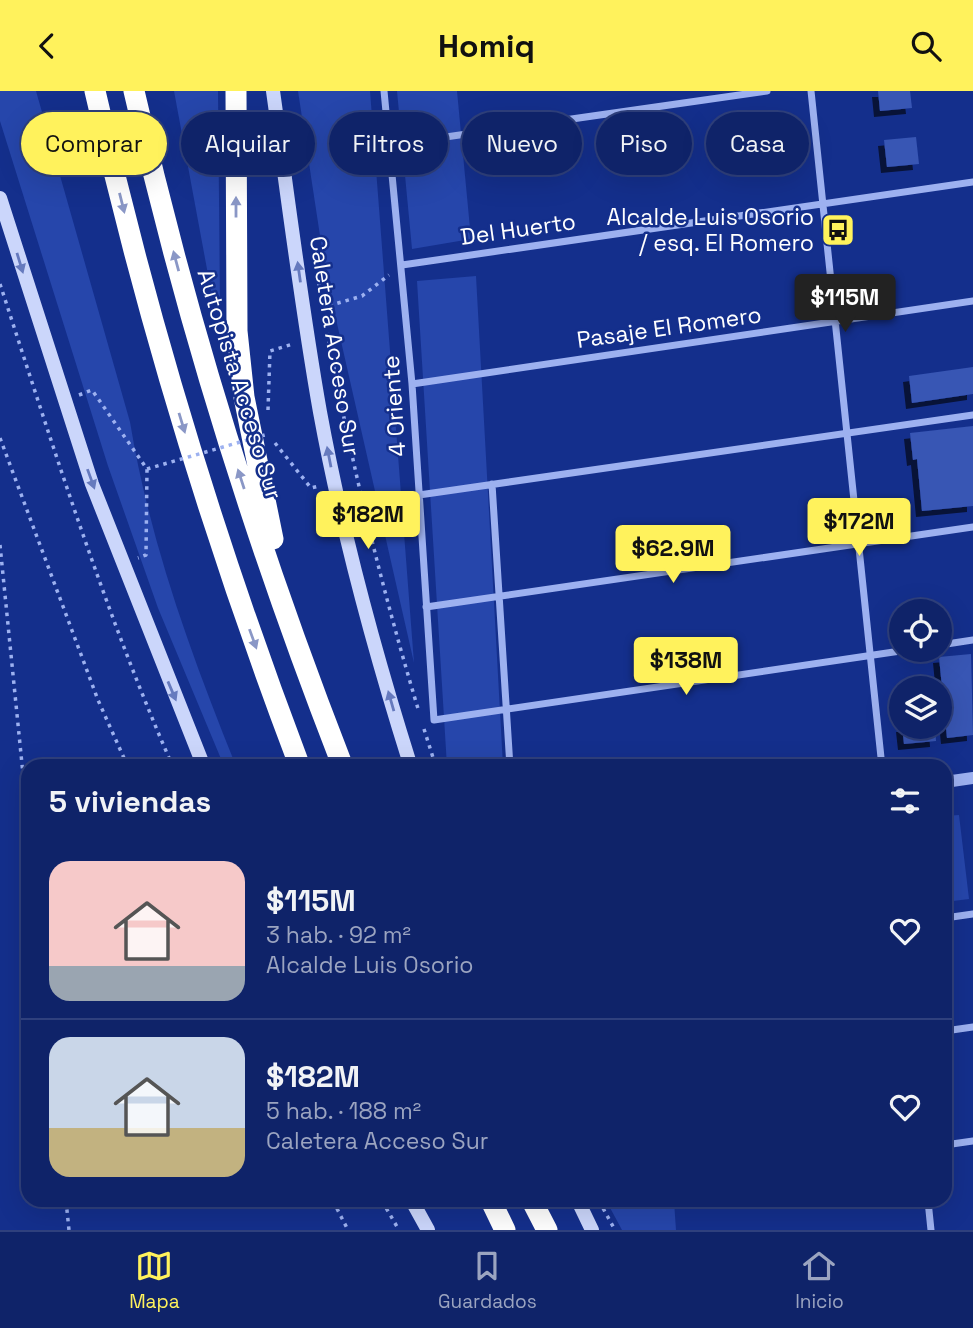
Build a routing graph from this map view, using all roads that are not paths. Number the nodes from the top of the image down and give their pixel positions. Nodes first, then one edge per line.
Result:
1 (93, 91) edge
2 (134, 91) edge
3 (236, 91) edge
4 (273, 91) edge
5 (384, 91) edge
6 (767, 91) edge
7 (811, 91) edge
8 (386, 112) edge
9 (448, 137) edge
10 (393, 175) edge
11 (973, 182) edge
12 (0, 198) edge
13 (823, 205) junction
14 (402, 265) junction
15 (973, 301) edge
16 (835, 322) junction
17 (412, 384) junction
18 (973, 415) edge
19 (847, 433) junction
20 (492, 484) junction
21 (419, 495) junction
22 (973, 527) edge
23 (859, 544) junction
24 (499, 596) junction
25 (426, 607) junction
26 (295, 637) junction
27 (973, 641) edge
28 (952, 644) edge
29 (889, 653) edge
30 (870, 656) junction
31 (507, 710) junction
32 (201, 759) edge
33 (297, 759) edge
34 (340, 759) edge
35 (409, 759) edge
36 (510, 759) edge
37 (881, 759) edge
38 (973, 778) edge
39 (952, 781) edge
40 (973, 913) edge
41 (952, 917) edge
42 (973, 1027) edge
43 (952, 1030) edge
44 (973, 1141) edge
45 (952, 1144) edge
46 (415, 1207) edge
47 (494, 1207) edge
48 (535, 1207) edge
49 (581, 1207) edge
50 (929, 1207) edge
51 (428, 1230) edge
52 (505, 1230) edge
53 (547, 1230) edge
54 (592, 1230) edge
55 (931, 1230) edge

1 -> 33 highway
26 -> 2 highway, Autopista Acceso Sur
26 -> 3 highway
35 -> 4 main road, Caletera Acceso Sur
5 - 8 street, 4 Oriente
6 - 9 street
7 - 13 street
10 - 14 street, 4 Oriente
11 - 13 street, Del Huerto
12 -> 32 main road
13 - 14 street, Del Huerto
13 - 16 street
14 - 17 street, 4 Oriente
15 - 16 street, Pasaje El Romero
16 - 17 street, Pasaje El Romero
16 - 19 street
17 - 21 street, 4 Oriente
18 - 19 street
19 - 20 street
19 - 23 street
20 - 21 street
20 - 24 street
21 - 25 street, 4 Oriente
22 - 23 street
23 - 24 street
23 - 30 street
24 - 25 street
24 - 31 street
25 - 31 street, 4 Oriente
26 - 34 highway, Autopista Acceso Sur
27 - 28 street
29 - 30 street
30 - 31 street
30 - 37 street
31 - 36 street
38 - 39 street
40 - 41 street
42 - 43 street
44 - 45 street
46 - 51 main road
47 - 52 highway
48 - 53 highway
49 - 54 main road
50 - 55 street

